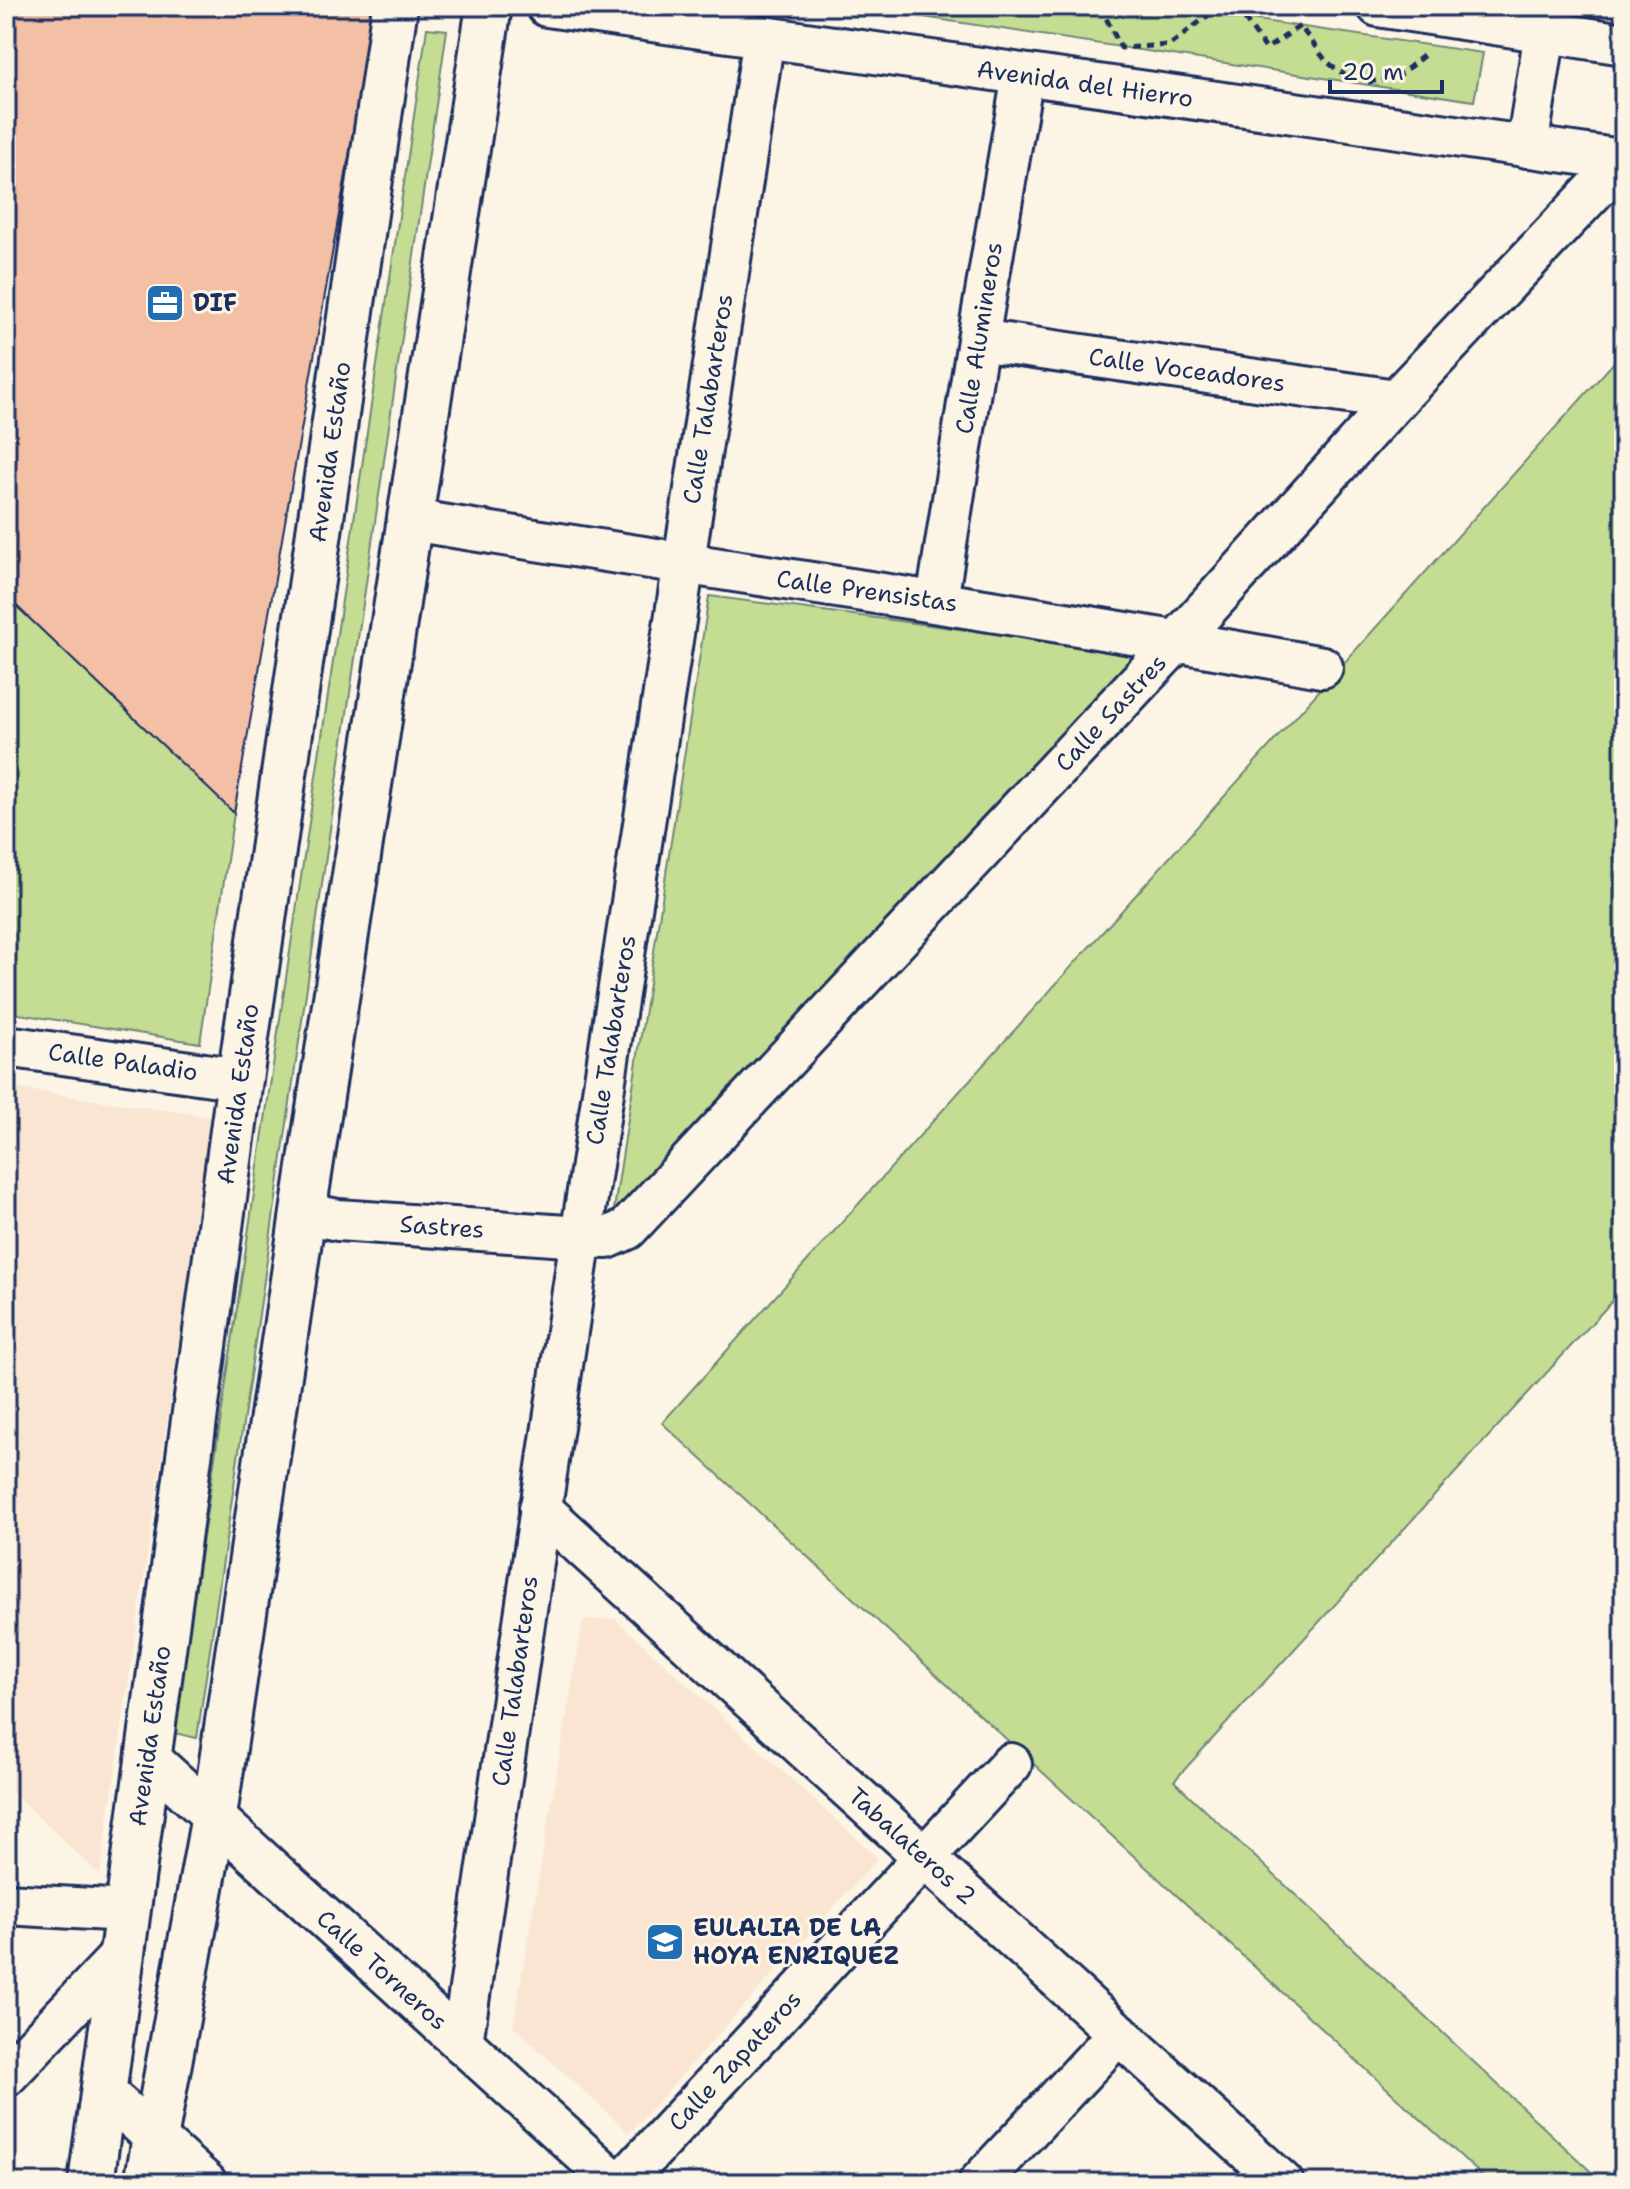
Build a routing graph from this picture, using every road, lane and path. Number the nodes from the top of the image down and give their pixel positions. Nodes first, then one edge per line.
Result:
1 (395, 6) edge
2 (489, 6) edge
3 (547, 6) edge
4 (1100, 6) edge
5 (1378, 6) edge
6 (1466, 19) junction
7 (1548, 19) edge
8 (764, 37) junction
9 (1624, 44) edge
10 (1023, 75) junction
11 (1527, 147) junction
12 (1623, 160) edge
13 (978, 340) junction
14 (1396, 400) junction
15 (411, 520) junction
16 (682, 564) junction
17 (937, 601) junction
18 (1178, 640) junction
19 (1322, 667) dead end
20 (6, 1046) edge
21 (240, 1079) junction
22 (303, 1213) junction
23 (581, 1237) junction
24 (540, 1508) junction
25 (148, 1757) junction
26 (1011, 1764) dead end
27 (214, 1816) junction
28 (924, 1857) junction
29 (6, 1904) edge
30 (126, 1911) junction
31 (120, 1956) junction
32 (1119, 2033) junction
33 (462, 2043) junction
34 (6, 2076) edge
35 (103, 2091) junction
36 (153, 2136) junction
37 (91, 2183) edge
38 (147, 2183) edge
39 (206, 2183) edge
40 (616, 2183) edge
41 (622, 2183) edge
42 (979, 2183) edge
43 (1283, 2183) edge

1 - 21 main road, Avenida Estaño
2 - 15 main road
3 - 8 street, Avenida del Hierro
4 - 6 path
5 - 6 street
6 - 7 street
7 - 9 street
7 - 11 street
8 - 10 street, Avenida del Hierro
8 - 16 street, Calle Talabarteros
10 - 11 street, Avenida del Hierro
10 - 13 street, Calle Alumineros
11 - 12 street, Avenida del Hierro
12 - 14 street, Calle Sastres
13 - 14 street, Calle Voceadores
13 - 17 street, Calle Alumineros
14 - 18 street, Calle Sastres
15 - 16 street, Calle Prensistas
15 - 22 main road
16 - 17 street, Calle Prensistas
16 - 23 street, Calle Talabarteros
17 - 18 street, Calle Prensistas
18 - 19 street, Calle Prensistas
18 - 23 street, Calle Sastres
20 - 21 street, Calle Paladio
21 - 25 main road, Avenida Estaño
22 - 23 street, Sastres
22 - 27 main road
23 - 24 street, Calle Talabarteros
24 - 28 street, Tabalateros 2
24 - 33 street, Calle Talabarteros
25 - 27 street, Calle Torneros
25 - 30 main road, Avenida Estaño
26 - 28 street, Calle Zapateros
27 - 33 street, Calle Torneros
27 - 36 main road
28 - 32 street, Tabalateros 2
28 - 41 street, Calle Zapateros
29 - 30 street
30 - 31 main road, Avenida Estaño
31 - 34 street
31 - 35 main road, Avenida Estaño
32 - 42 street
32 - 43 street, Tabalateros 2
33 - 40 street, Calle Torneros
35 - 36 street
35 - 37 main road, Avenida Estaño
36 - 38 main road
36 - 39 street

